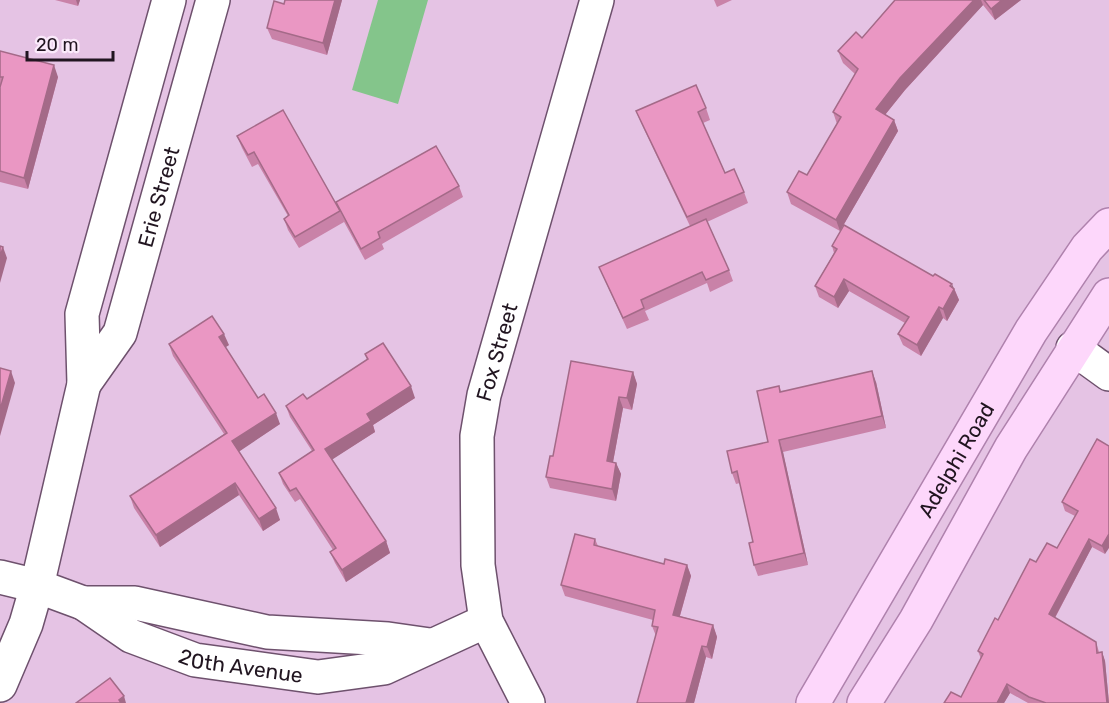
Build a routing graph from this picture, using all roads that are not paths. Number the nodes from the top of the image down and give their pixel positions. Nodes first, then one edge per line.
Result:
1 (169, 0) edge
2 (213, 0) edge
3 (597, 0) edge
4 (1109, 225) edge
5 (1109, 294) edge
6 (86, 300) junction
7 (126, 311) junction
8 (1072, 348) junction
9 (1109, 374) edge
10 (84, 384) junction
11 (0, 577) edge
12 (37, 586) junction
13 (83, 603) junction
14 (178, 614) junction
15 (486, 621) junction
16 (26, 624) junction
17 (323, 636) junction
18 (430, 645) junction
19 (164, 648) junction
20 (318, 677) junction
21 (0, 686) edge
22 (14, 703) edge
23 (528, 703) edge
24 (813, 703) edge
25 (864, 703) edge

1 - 6 street, Erie Street
2 - 7 street, Erie Street
3 - 15 street, Fox Street
4 - 24 main road, Adelphi Road
5 - 8 main road, Adelphi Road
6 - 7 street
6 - 10 street, Erie Street
7 - 10 street, Erie Street
8 - 9 street
8 - 25 main road, Adelphi Road
10 - 12 street, Erie Street
11 - 12 street, 20th Avenue
12 - 13 street, 20th Avenue
12 - 16 street, Erie Street
13 - 14 street, 20th Avenue
13 - 19 street, 20th Avenue
14 - 17 street, 20th Avenue
14 - 19 street, 20th Avenue
15 - 18 street, 20th Avenue
15 - 23 street, Fox Street
16 - 21 street, Erie Street
16 - 22 street, Erie Street
17 - 18 street, 20th Avenue
17 - 20 street, 20th Avenue
18 - 20 street, 20th Avenue
19 - 20 street, 20th Avenue

